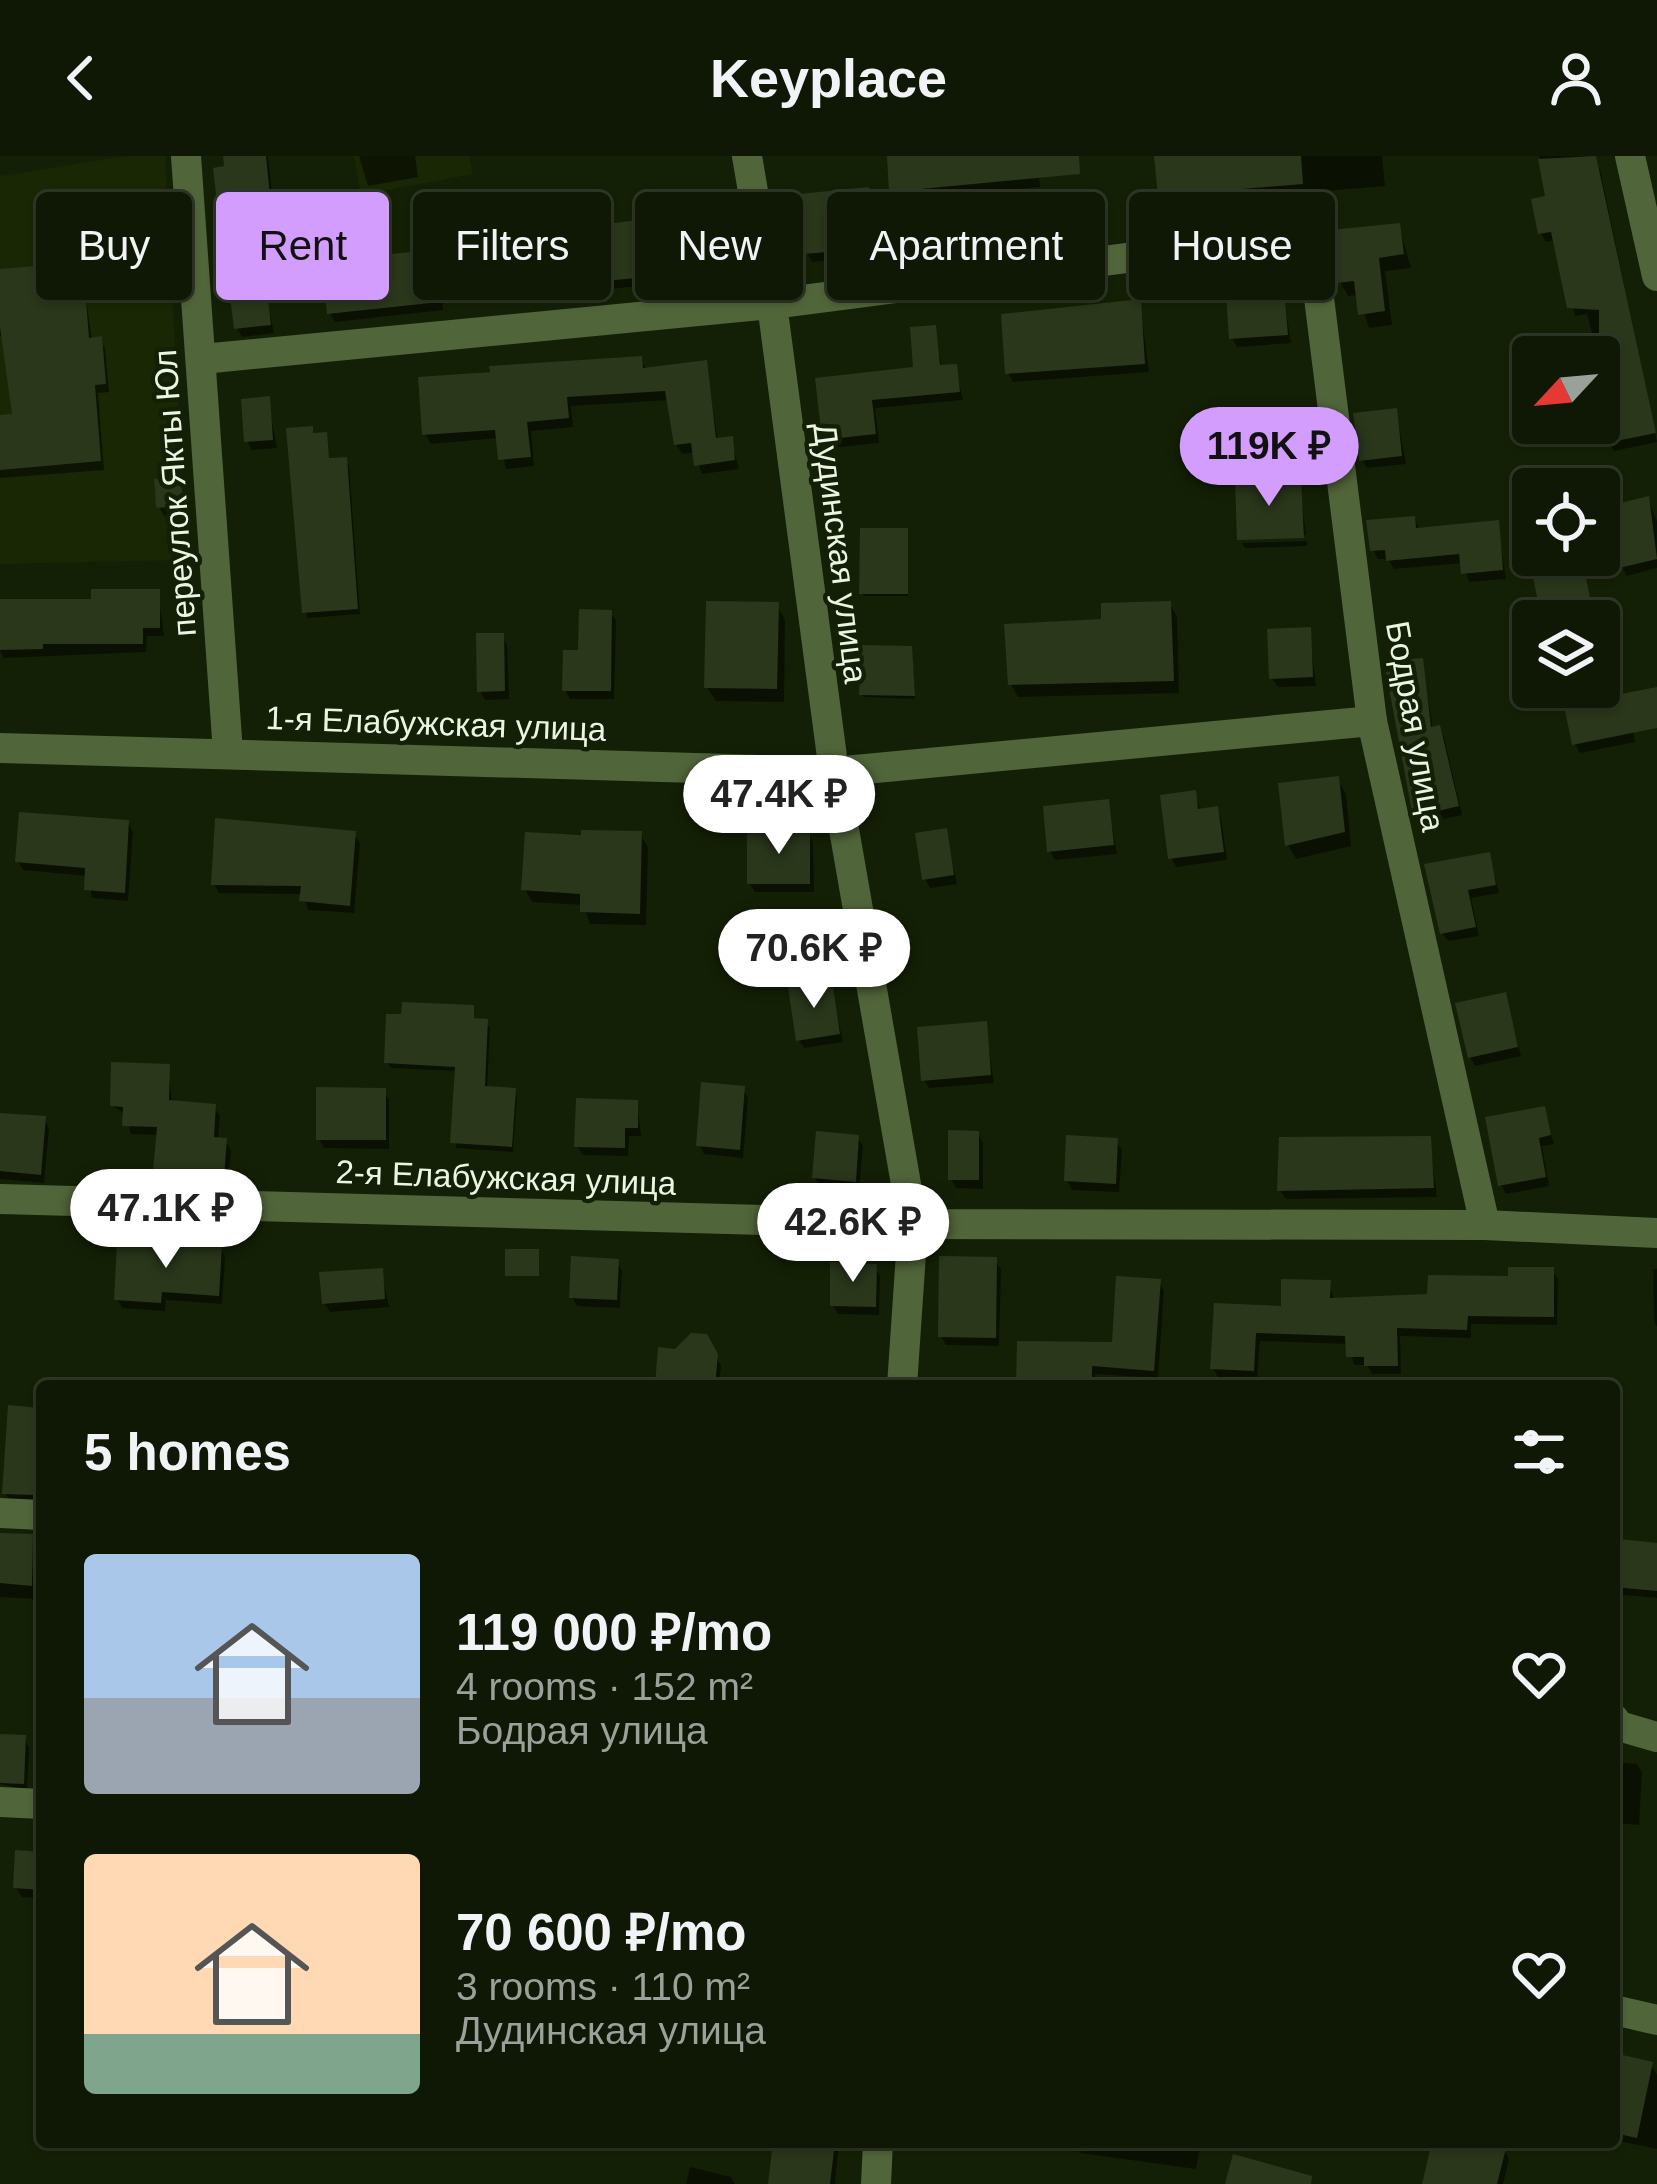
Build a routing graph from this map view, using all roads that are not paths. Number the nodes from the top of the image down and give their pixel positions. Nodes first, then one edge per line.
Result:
1 (186, 156) edge
2 (747, 156) edge
3 (1630, 156) edge
4 (1657, 276) edge
5 (772, 304) junction
6 (202, 358) junction
7 (1372, 721) junction
8 (0, 748) edge
9 (228, 753) junction
10 (834, 772) junction
11 (0, 1199) edge
12 (913, 1224) junction
13 (1485, 1225) junction
14 (1657, 1233) edge
15 (902, 1380) edge
16 (0, 1513) edge
17 (36, 1515) edge
18 (1620, 1727) edge
19 (1657, 1737) edge
20 (0, 1802) edge
21 (36, 1804) edge
22 (1620, 2011) edge
23 (1657, 2020) edge
24 (878, 2148) edge
25 (876, 2184) edge

1 - 6 street, переулок Якты Юл
2 - 5 street, Дудинская улица
3 - 4 street
5 - 6 street
5 - 7 street, Бодрая улица
5 - 10 street, Дудинская улица
6 - 9 street, переулок Якты Юл
7 - 10 street, 1-я Елабужская улица
7 - 13 street, Бодрая улица
8 - 9 street, 1-я Елабужская улица
9 - 10 street, 1-я Елабужская улица
10 - 12 street, Дудинская улица
11 - 12 street, 2-я Елабужская улица
12 - 13 street, 2-я Елабужская улица
12 - 15 street, Дудинская улица
13 - 14 street, 2-я Елабужская улица
16 - 17 street
18 - 19 street
20 - 21 street
22 - 23 street
24 - 25 street

